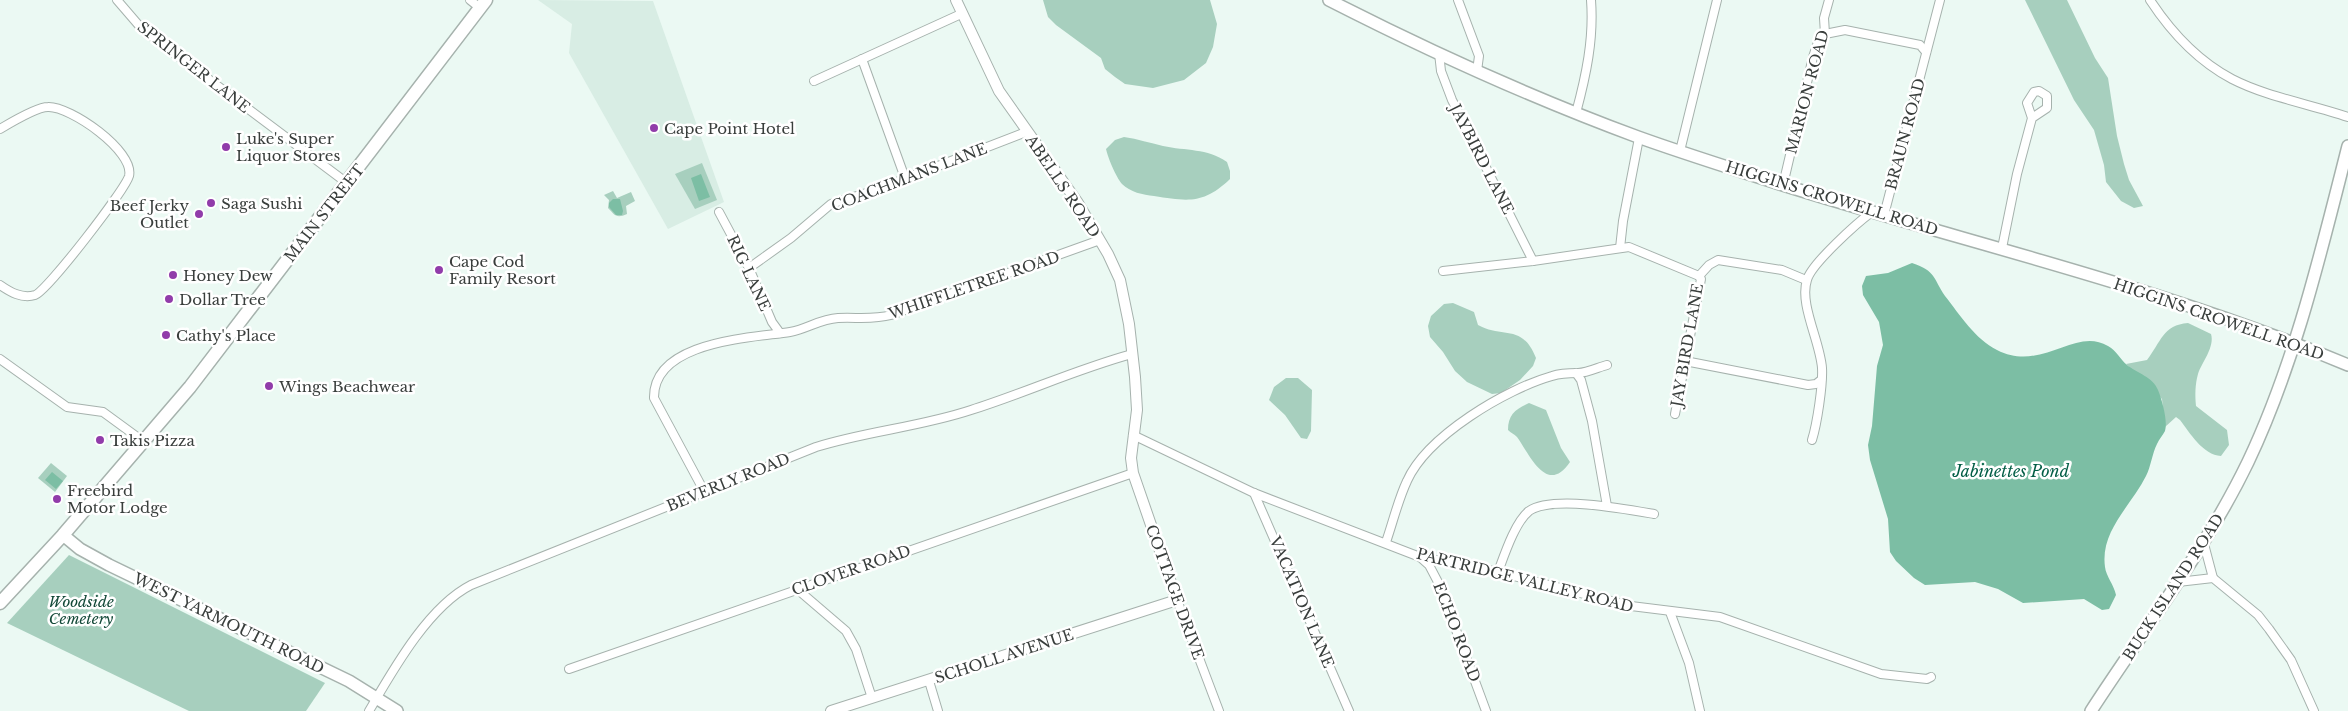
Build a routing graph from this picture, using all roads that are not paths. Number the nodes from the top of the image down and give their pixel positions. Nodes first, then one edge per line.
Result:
1 (117, 0) edge
2 (956, 0) edge
3 (1329, 0) edge
4 (1458, 0) edge
5 (1591, 0) edge
6 (1717, 0) edge
7 (1829, 0) edge
8 (1940, 0) edge
9 (2150, 0) edge
10 (479, 3) edge
11 (961, 14) junction
12 (1825, 34) junction
13 (1926, 52) junction
14 (1439, 53) junction
15 (862, 59) junction
16 (1477, 71) junction
17 (814, 81) dead end
18 (1576, 113) junction
19 (2348, 117) edge
20 (2032, 118) dead end
21 (0, 129) edge
22 (1026, 132) junction
23 (1639, 138) junction
24 (2348, 146) edge
25 (1680, 151) junction
26 (2346, 162) edge
27 (905, 178) junction
28 (347, 183) junction
29 (1783, 185) junction
30 (720, 212) dead end
31 (1872, 212) junction
32 (1884, 215) junction
33 (1100, 240) junction
34 (1620, 248) junction
35 (2002, 248) junction
36 (1534, 261) junction
37 (749, 268) junction
38 (1443, 271) dead end
39 (1699, 276) junction
40 (1806, 280) junction
41 (0, 285) edge
42 (780, 333) junction
43 (2294, 343) junction
44 (1132, 354) junction
45 (0, 359) edge
46 (1685, 361) junction
47 (1607, 365) dead end
48 (2348, 365) edge
49 (1576, 373) junction
50 (1821, 380) junction
51 (1675, 414) dead end
52 (1133, 435) junction
53 (1812, 440) dead end
54 (144, 442) junction
55 (1134, 473) junction
56 (704, 491) junction
57 (1254, 492) junction
58 (1607, 506) junction
59 (1654, 514) dead end
60 (63, 535) junction
61 (1386, 542) junction
62 (2204, 544) junction
63 (1420, 557) junction
64 (1498, 572) junction
65 (2213, 578) junction
66 (2178, 582) junction
67 (797, 589) junction
68 (1176, 600) junction
69 (0, 602) edge
70 (1670, 612) junction
71 (569, 670) dead end
72 (1931, 676) dead end
73 (929, 681) junction
74 (377, 697) junction
75 (872, 698) junction
76 (369, 711) edge
77 (396, 711) edge
78 (832, 711) edge
79 (938, 711) edge
80 (1219, 711) edge
81 (1349, 711) edge
82 (1486, 711) edge
83 (1700, 711) edge
84 (2091, 711) edge
85 (2314, 711) edge

1 - 28 street, SPRINGER LANE
2 - 11 street, ABELLS ROAD
3 - 14 main road, HIGGINS CROWELL ROAD
4 - 16 street
5 - 18 street
6 - 25 street
7 - 12 street, MARION ROAD
8 - 13 street, BRAUN ROAD
9 - 19 street
10 - 28 main road, MAIN STREET
11 - 15 street
11 - 22 street, ABELLS ROAD
12 - 13 street
12 - 29 street, MARION ROAD
13 - 32 street, BRAUN ROAD
14 - 16 main road, HIGGINS CROWELL ROAD
14 - 36 street, JAYBIRD LANE
15 - 17 street
15 - 27 street
16 - 18 main road, HIGGINS CROWELL ROAD
18 - 23 main road, HIGGINS CROWELL ROAD
20 - 35 street
21 - 41 street
22 - 27 street, COACHMANS LANE
22 - 33 street, ABELLS ROAD
23 - 25 main road, HIGGINS CROWELL ROAD
23 - 34 street
24 - 26 main road, BUCK ISLAND ROAD
25 - 29 main road, HIGGINS CROWELL ROAD
26 - 43 main road, BUCK ISLAND ROAD
27 - 37 street, COACHMANS LANE
28 - 54 main road, MAIN STREET
29 - 31 main road, HIGGINS CROWELL ROAD
30 - 37 street, RIG LANE
31 - 32 main road, HIGGINS CROWELL ROAD
31 - 40 street
32 - 35 main road, HIGGINS CROWELL ROAD
33 - 42 street, WHIFFLETREE ROAD
33 - 44 street, ABELLS ROAD
34 - 36 street
34 - 39 street
35 - 43 main road, HIGGINS CROWELL ROAD
36 - 38 street
37 - 42 street, RIG LANE
39 - 40 street
39 - 46 street, JAY BIRD LANE
40 - 50 street
42 - 56 street, WHIFFLETREE ROAD
43 - 48 main road, HIGGINS CROWELL ROAD
43 - 62 main road, BUCK ISLAND ROAD
44 - 52 street, ABELLS ROAD
44 - 56 street, BEVERLY ROAD
45 - 54 street
46 - 50 street
46 - 51 street, JAY BIRD LANE
47 - 49 street
49 - 58 street
49 - 61 street
50 - 53 street
52 - 55 street, ABELLS ROAD
52 - 57 street, PARTRIDGE VALLEY ROAD
54 - 60 main road, MAIN STREET
55 - 67 street, CLOVER ROAD
55 - 68 street, COTTAGE DRIVE
56 - 74 street, BEVERLY ROAD
57 - 61 street, PARTRIDGE VALLEY ROAD
57 - 81 street, VACATION LANE
58 - 59 street
58 - 64 street
60 - 69 main road, MAIN STREET
60 - 74 main road, WEST YARMOUTH ROAD
61 - 63 street, PARTRIDGE VALLEY ROAD
62 - 65 street
62 - 66 main road, BUCK ISLAND ROAD
63 - 64 street, PARTRIDGE VALLEY ROAD
63 - 82 street, ECHO ROAD
64 - 70 street, PARTRIDGE VALLEY ROAD
65 - 66 street
65 - 85 street
66 - 84 main road, BUCK ISLAND ROAD
67 - 71 street, CLOVER ROAD
67 - 75 street
68 - 73 street, SCHOLL AVENUE
68 - 80 street, COTTAGE DRIVE
70 - 72 street, PARTRIDGE VALLEY ROAD
70 - 83 street
73 - 75 street, SCHOLL AVENUE
73 - 79 street
74 - 76 street, BEVERLY ROAD
74 - 77 main road, WEST YARMOUTH ROAD
75 - 78 street, SCHOLL AVENUE

